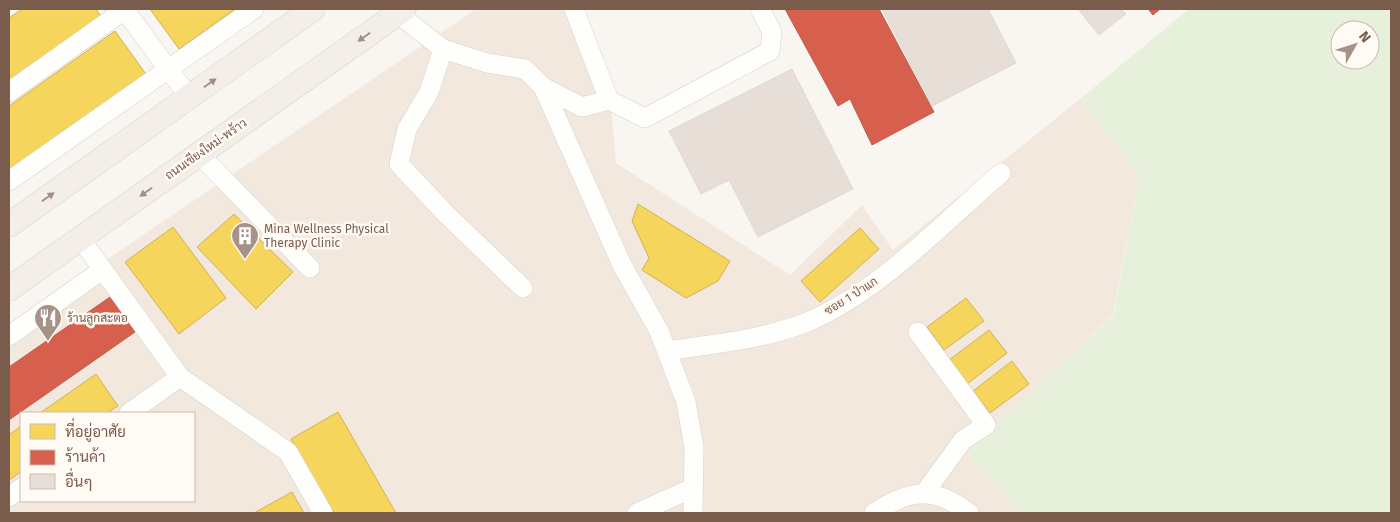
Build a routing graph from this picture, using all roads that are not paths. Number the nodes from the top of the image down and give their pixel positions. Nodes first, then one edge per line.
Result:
1 (125, 9) edge
2 (254, 9) edge
3 (313, 9) edge
4 (574, 9) edge
5 (760, 9) edge
6 (398, 10) edge
7 (442, 49) junction
8 (168, 69) junction
9 (543, 87) junction
10 (9, 92) edge
11 (189, 97) junction
12 (609, 100) junction
13 (199, 154) junction
14 (1001, 172) dead end
15 (9, 181) edge
16 (9, 225) edge
17 (80, 238) junction
18 (310, 268) dead end
19 (102, 270) junction
20 (523, 288) dead end
21 (9, 289) edge
22 (918, 332) dead end
23 (9, 336) edge
24 (667, 351) junction
25 (180, 377) junction
26 (130, 412) edge
27 (693, 488) junction
28 (20, 489) edge
29 (925, 492) junction
30 (9, 497) edge
31 (323, 513) edge
32 (637, 513) edge
33 (693, 513) edge
34 (874, 513) edge
35 (969, 513) edge

1 - 8 street
1 - 10 street
2 - 8 street
11 -> 3 main road
4 - 12 street
5 - 12 street
6 - 7 street
6 -> 13 main road, ถนนเชียงใหม่-พร้าว
7 - 9 street
7 - 20 street
8 - 11 street
8 - 15 street
9 - 12 street
9 - 24 street
16 -> 11 main road
13 -> 17 main road, ถนนเชียงใหม่-พร้าว
13 - 18 street
14 - 24 street, ซอย 1 ป่าแก
17 - 19 street
17 - 21 main road, ถนนเชียงใหม่-พร้าว
19 - 23 street
19 - 25 street
22 - 29 street
24 - 27 street
25 - 26 street
25 - 31 street
27 - 32 street
27 - 33 street
28 - 30 street
29 - 34 street
29 - 35 street

